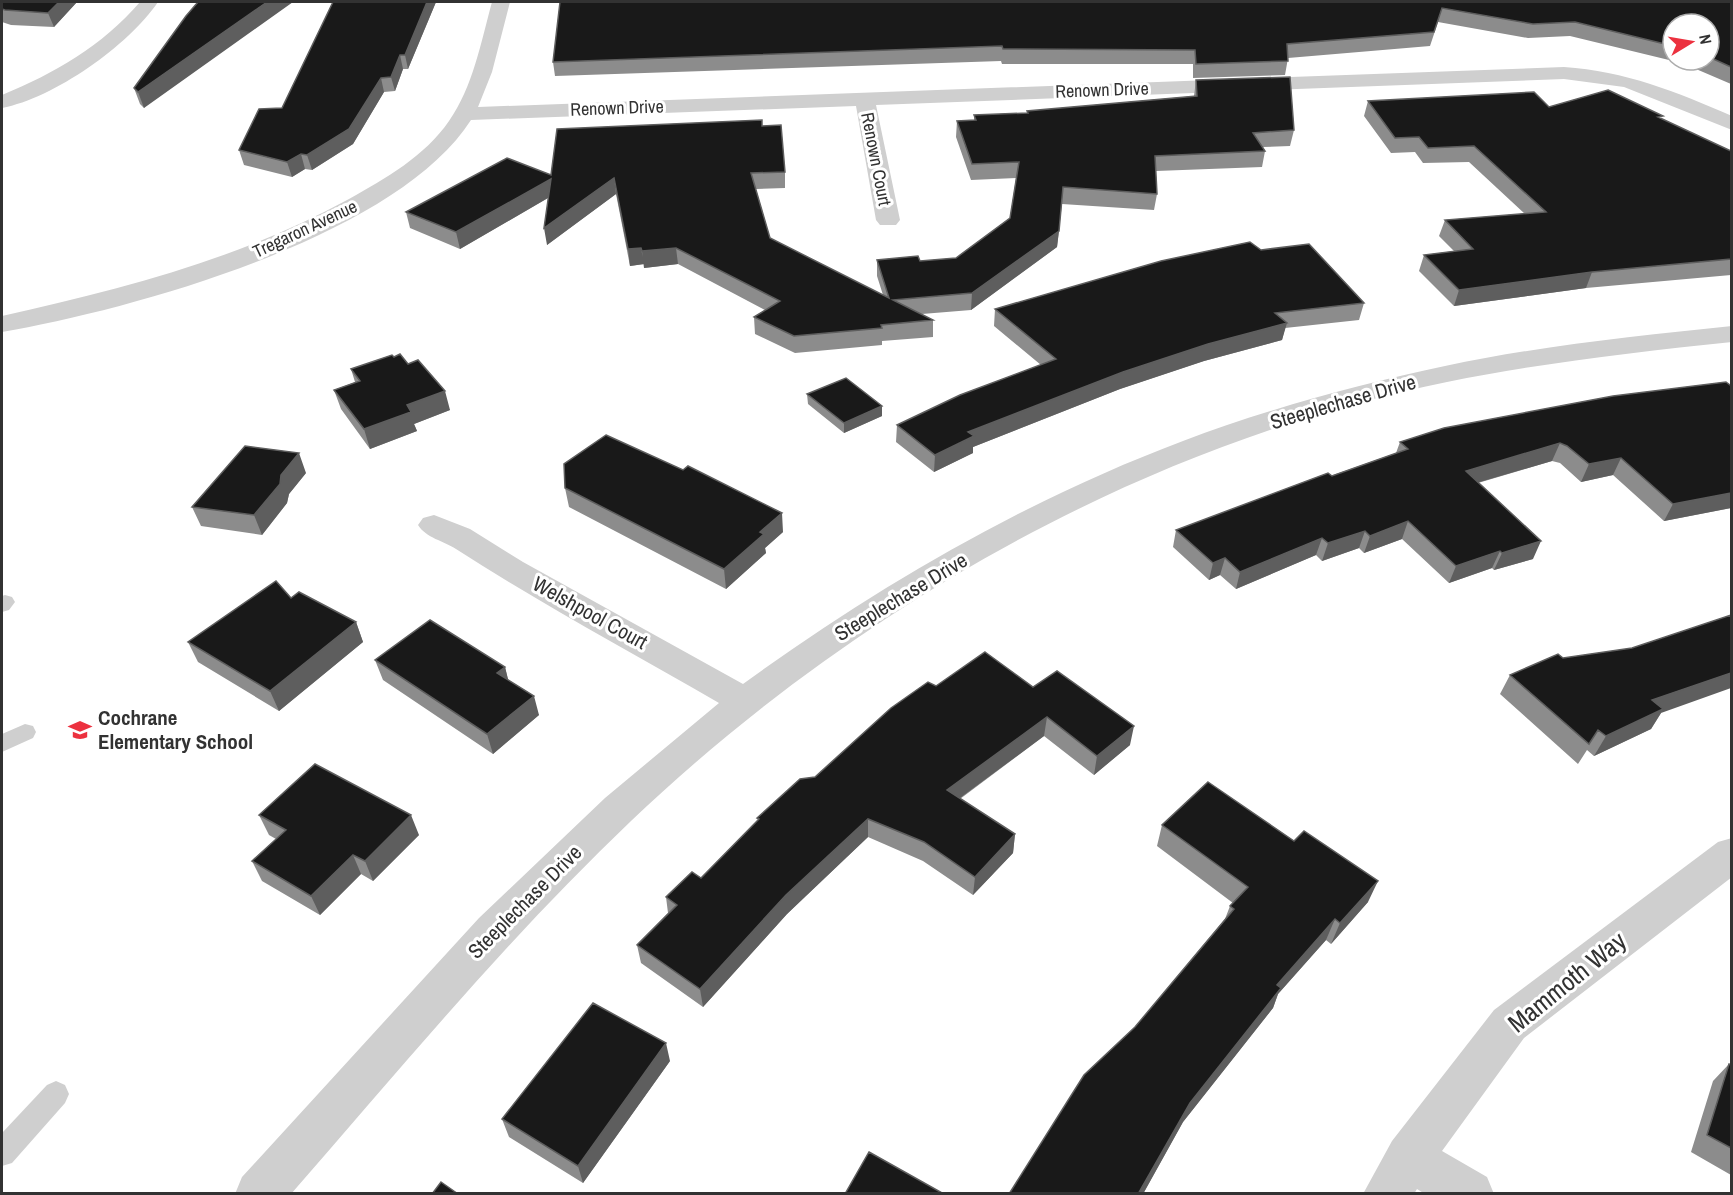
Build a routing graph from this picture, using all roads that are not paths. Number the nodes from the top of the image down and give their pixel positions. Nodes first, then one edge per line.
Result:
1 (149, 2) edge
2 (501, 2) edge
3 (864, 99) junction
4 (2, 102) edge
5 (464, 114) junction
6 (1731, 124) edge
7 (888, 219) dead end
8 (2, 324) edge
9 (1731, 334) edge
10 (434, 525) dead end
11 (746, 701) junction
12 (25, 732) dead end
13 (2, 744) edge
14 (1731, 854) edge
15 (56, 1094) dead end
16 (2, 1153) edge
17 (1398, 1175) edge
18 (259, 1194) edge
19 (1470, 1194) edge

1 - 4 street
2 - 5 street, Tregaron Avenue
3 - 5 street, Renown Drive
3 - 6 street, Renown Drive
3 - 7 street, Renown Court
5 - 8 street, Tregaron Avenue
9 - 11 street, Steeplechase Drive
10 - 11 street, Welshpool Court
11 - 18 street, Steeplechase Drive
12 - 13 lane
14 - 17 street, Mammoth Way
15 - 16 lane
17 - 19 street

